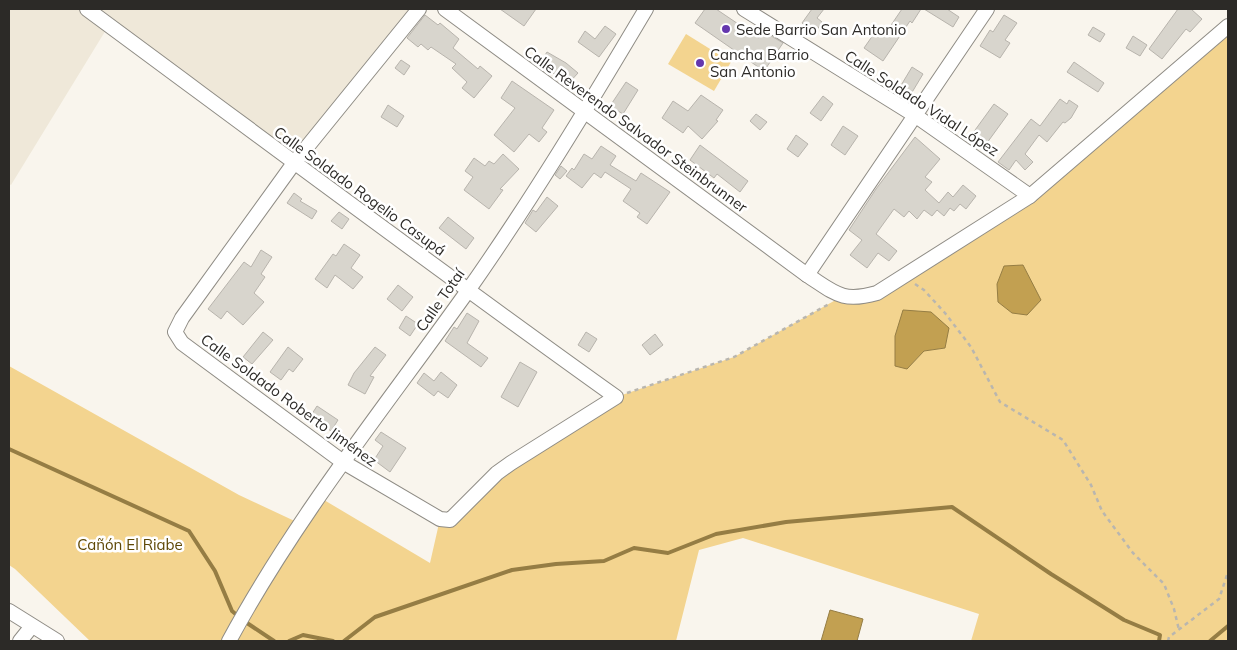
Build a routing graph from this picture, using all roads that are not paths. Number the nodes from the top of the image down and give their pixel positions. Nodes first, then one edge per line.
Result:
1 (87, 9) edge
2 (419, 9) edge
3 (445, 9) edge
4 (646, 9) edge
5 (744, 9) edge
6 (987, 9) edge
7 (1228, 26) edge
8 (585, 112) junction
9 (916, 116) junction
10 (294, 164) junction
11 (1030, 196) junction
12 (807, 275) junction
13 (467, 291) junction
14 (343, 462) junction
15 (440, 519) joint
16 (9, 611) edge
17 (32, 626) junction
18 (20, 641) edge
19 (57, 641) edge
20 (229, 641) edge

1 - 10 street, Calle Soldado Rogelio Casupá
2 - 10 street
3 - 8 street, Calle Reverendo Salvador Steinbrunner
4 - 8 street, Calle Totaí
5 - 9 street, Calle Soldado Vidal López
6 - 9 street
7 - 11 street
8 - 12 street, Calle Reverendo Salvador Steinbrunner
8 - 13 street, Calle Totaí
9 - 11 street, Calle Soldado Vidal López
9 - 12 street
10 - 13 street, Calle Soldado Rogelio Casupá
10 - 14 street, Calle Soldado Roberto Jiménez
11 - 12 street, Calle Reverendo Salvador Steinbrunner
13 - 14 street, Calle Totaí
13 - 15 street, Calle Soldado Rogelio Casupá
14 - 15 street, Calle Soldado Roberto Jiménez
14 - 20 street, Calle Totaí
16 - 17 street
17 - 18 street
17 - 19 street

